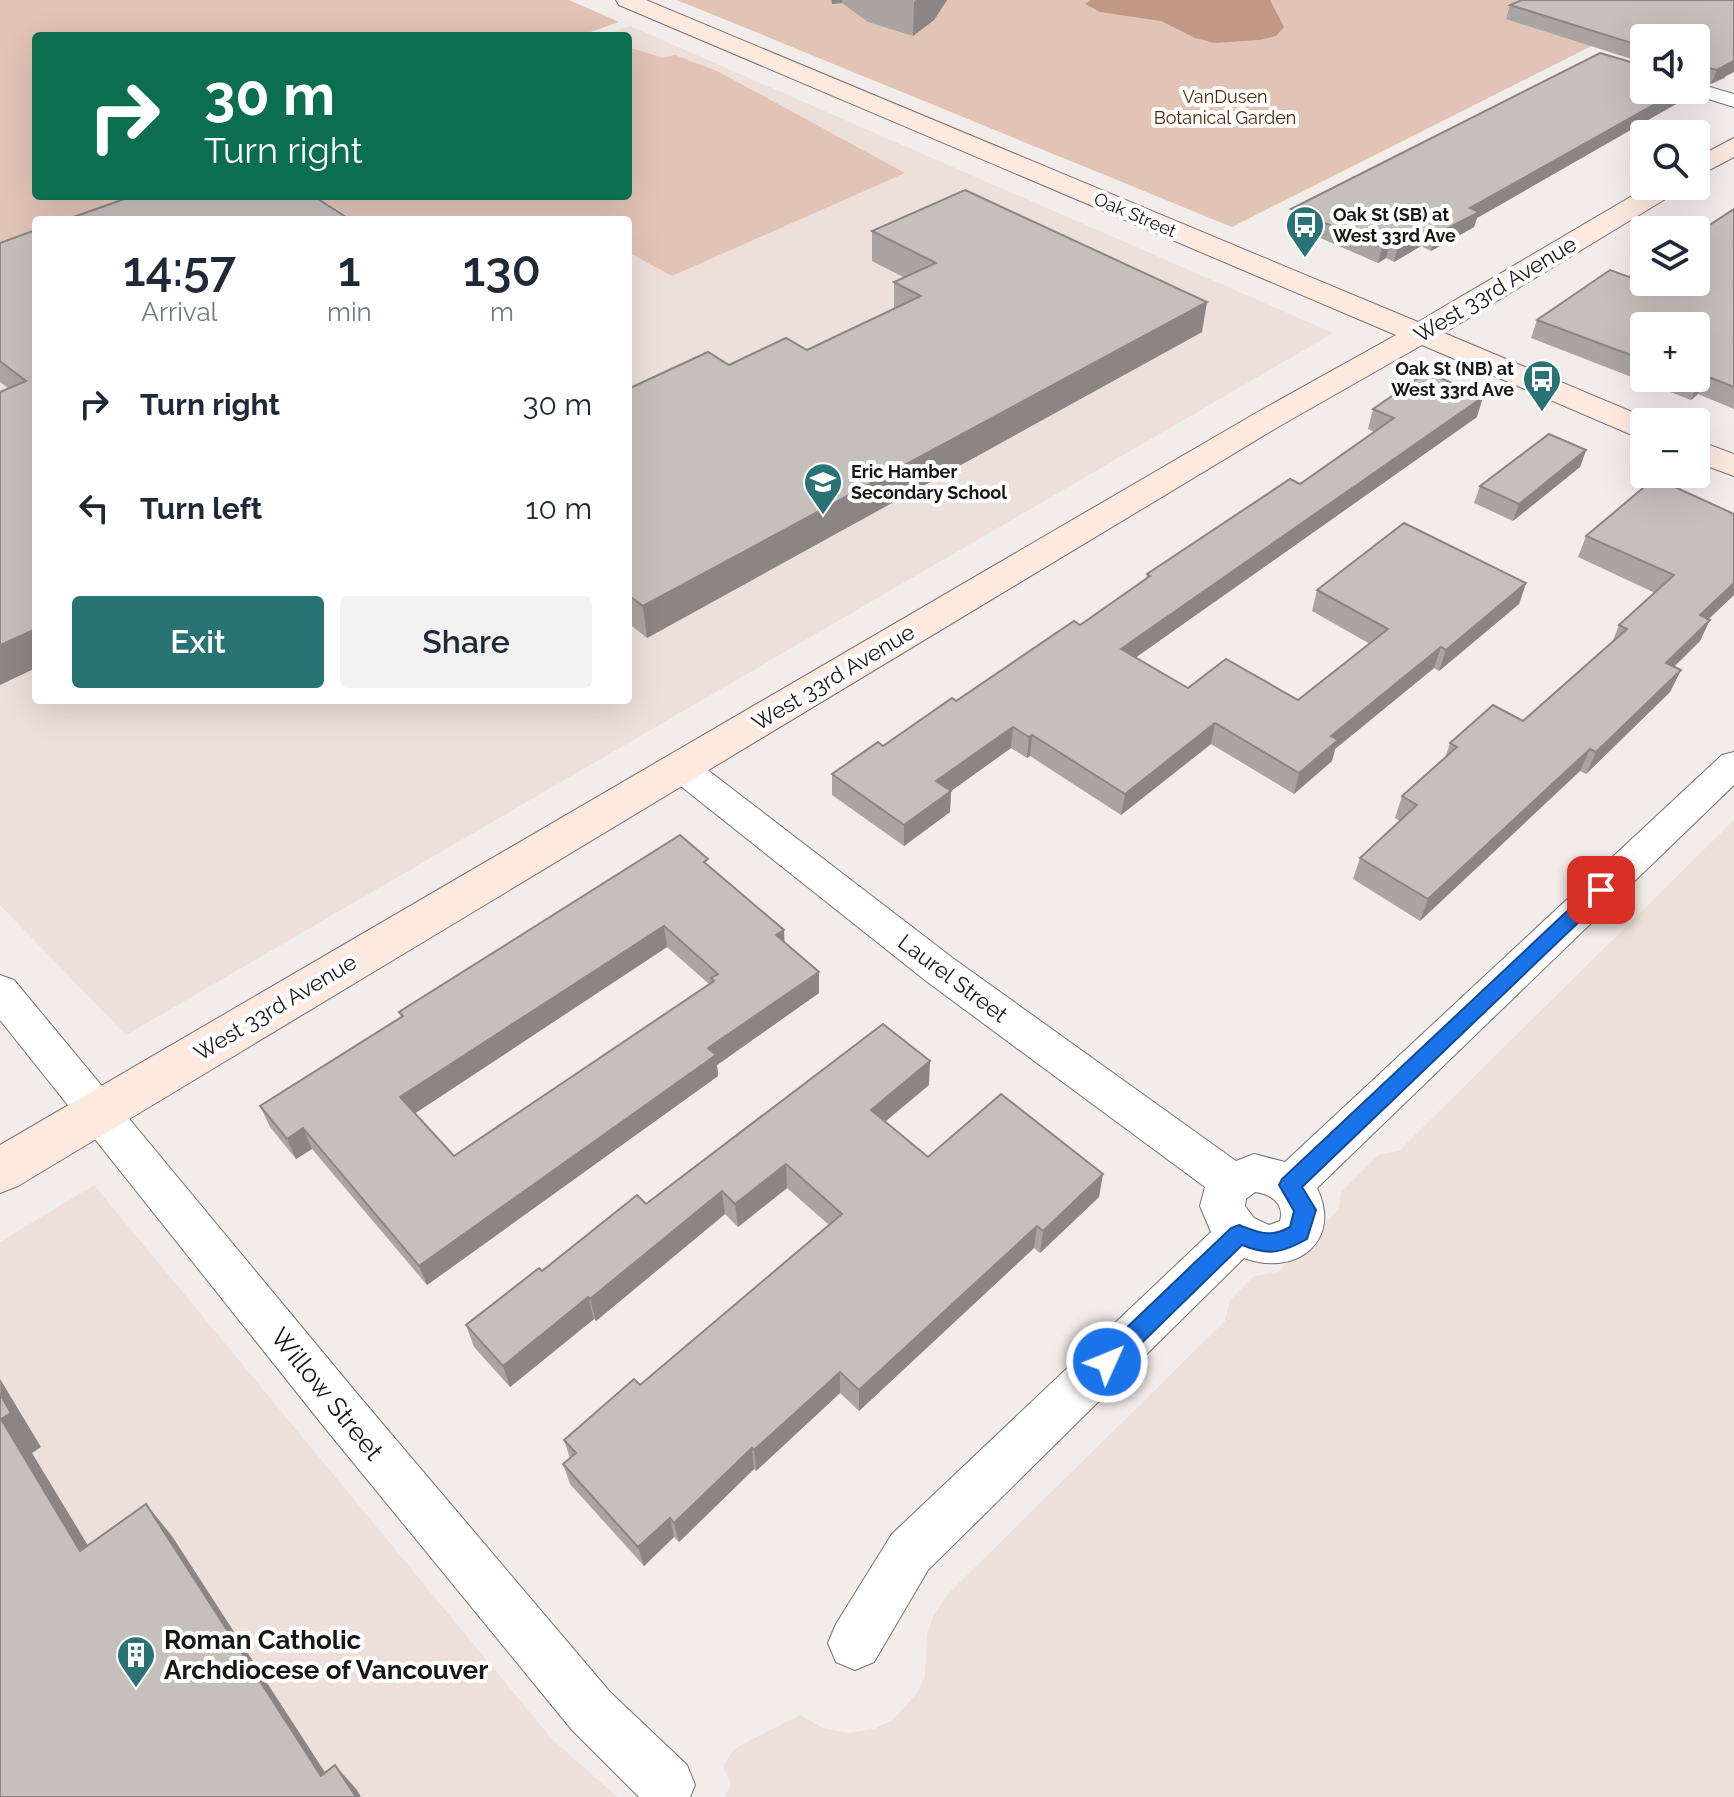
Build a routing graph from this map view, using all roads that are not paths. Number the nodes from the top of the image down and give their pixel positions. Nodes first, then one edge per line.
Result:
1 (627, 0) edge
2 (1710, 93) edge
3 (1734, 101) edge
4 (1734, 146) edge
5 (1710, 161) edge
6 (1645, 200) edge
7 (1420, 334) junction
8 (1630, 422) edge
9 (1710, 456) edge
10 (1734, 466) edge
11 (1734, 764) edge
12 (680, 767) junction
13 (0, 991) edge
14 (98, 1113) junction
15 (0, 1171) edge
16 (1231, 1182) junction
17 (1290, 1185) junction
18 (1239, 1234) junction
19 (855, 1643) dead end
20 (667, 1785) dead end

1 - 7 street, Oak Street
2 - 3 street
4 - 5 street
6 - 7 street, West 33rd Avenue
7 - 8 street, Oak Street
7 - 12 street, West 33rd Avenue
9 - 10 street
11 - 17 street
12 - 14 street, West 33rd Avenue
12 - 16 street, Laurel Street
13 - 14 street, Willow Street
14 - 15 street, West 33rd Avenue
14 - 20 street, Willow Street
16 - 17 street
16 - 18 street
17 - 18 street
18 - 19 street

